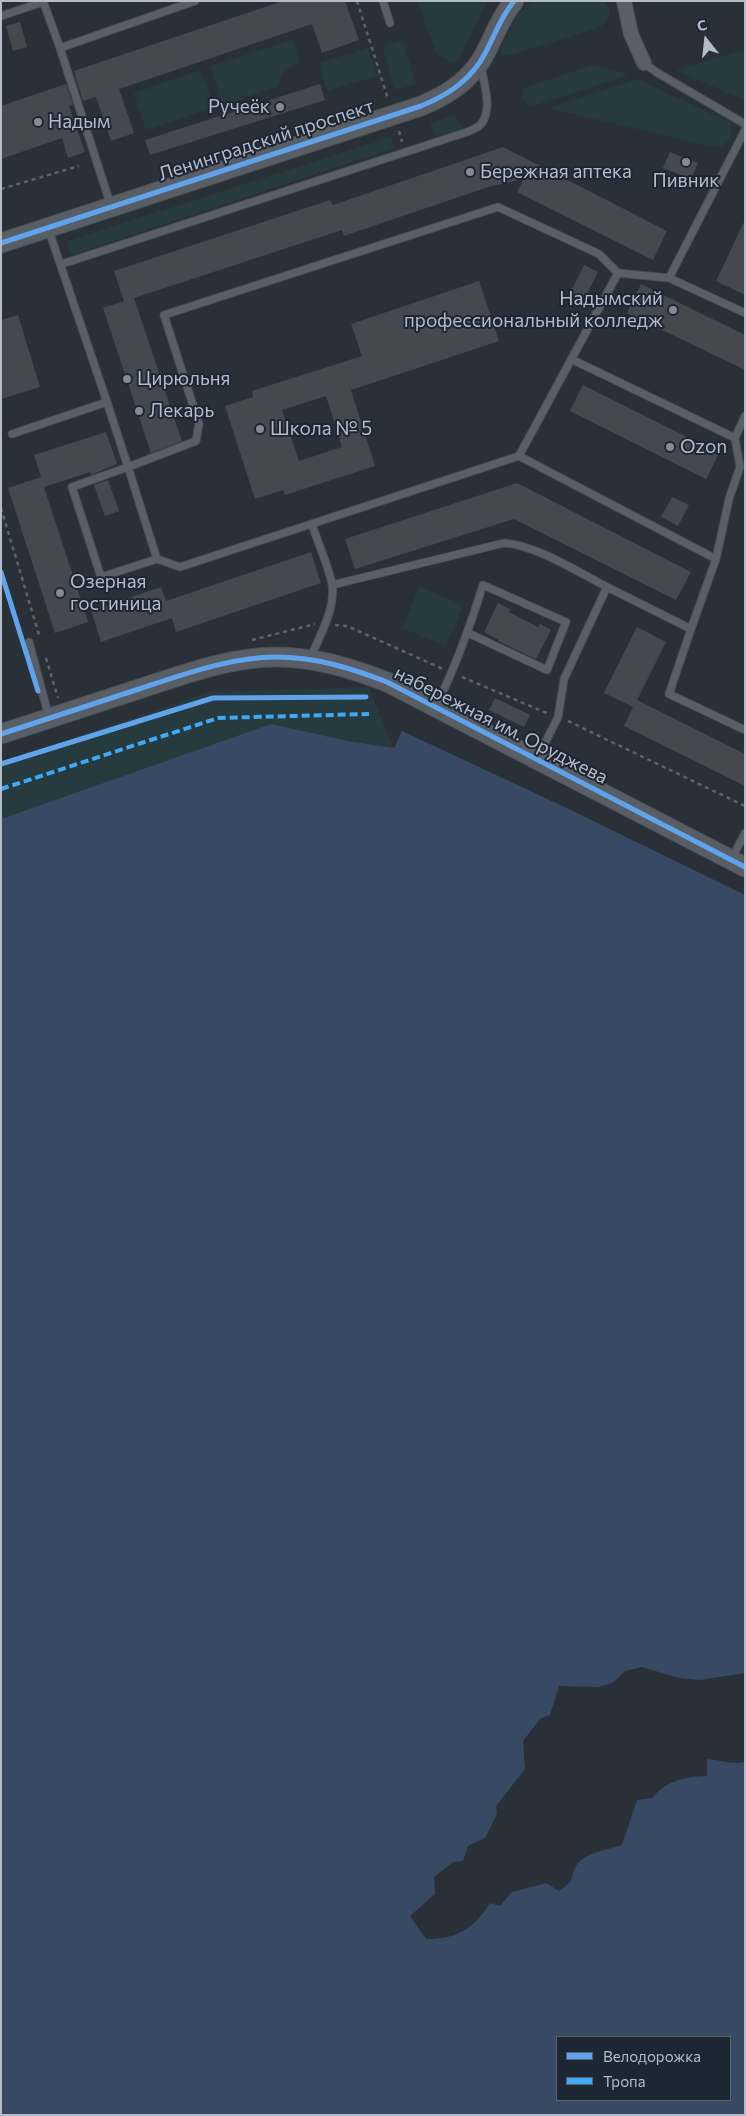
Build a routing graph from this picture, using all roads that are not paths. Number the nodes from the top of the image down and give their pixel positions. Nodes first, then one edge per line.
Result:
1 (195, 1) edge
2 (383, 1) edge
3 (616, 1) edge
4 (624, 1) edge
5 (43, 2) edge
6 (507, 6) edge
7 (1, 16) edge
8 (626, 18) junction
9 (390, 23) dead end
10 (60, 48) junction
11 (480, 62) junction
12 (644, 63) joint
13 (745, 124) edge
14 (745, 130) edge
15 (111, 206) junction
16 (48, 227) junction
17 (1, 243) edge
18 (62, 264) junction
19 (618, 273) junction
20 (669, 278) junction
21 (745, 313) edge
22 (571, 359) junction
23 (107, 402) junction
24 (745, 416) edge
25 (12, 434) dead end
26 (735, 438) junction
27 (519, 456) junction
28 (128, 467) junction
29 (312, 524) junction
30 (157, 559) junction
31 (716, 559) junction
32 (332, 585) junction
33 (607, 587) junction
34 (691, 628) junction
35 (468, 633) junction
36 (29, 642) dead end
37 (310, 659) junction
38 (436, 706) junction
39 (49, 718) junction
40 (745, 730) edge
41 (1, 734) edge
42 (537, 760) junction
43 (745, 832) edge
44 (738, 864) edge

1 - 10 lane
2 - 9 lane
3 - 8 street
4 - 8 street
5 - 7 lane
5 - 10 lane
6 - 11 street, Ленинградский проспект
8 - 12 street
10 - 15 lane
11 - 15 street, Ленинградский проспект
11 - 18 lane
12 - 13 lane
14 - 20 lane
15 - 16 street, Ленинградский проспект
16 - 17 street, Ленинградский проспект
16 - 18 lane
18 - 23 lane
19 - 20 lane
19 - 22 lane
19 - 28 lane
20 - 21 lane
22 - 26 lane
22 - 27 lane
23 - 25 lane
23 - 28 lane
24 - 26 lane
26 - 31 lane
27 - 29 lane
27 - 31 lane
28 - 30 lane
28 - 30 lane
29 - 30 lane
29 - 32 lane
31 - 34 lane
32 - 33 lane
32 - 37 lane
33 - 34 lane
33 - 42 lane
34 - 40 lane
35 - 35 lane
35 - 38 lane
36 - 39 lane
37 - 38 street, набережная им. Оруджева
37 - 39 street, набережная им. Оруджева
38 - 42 street, набережная им. Оруджева
39 - 41 street, набережная им. Оруджева
42 - 44 street, набережная им. Оруджева
43 - 44 lane

